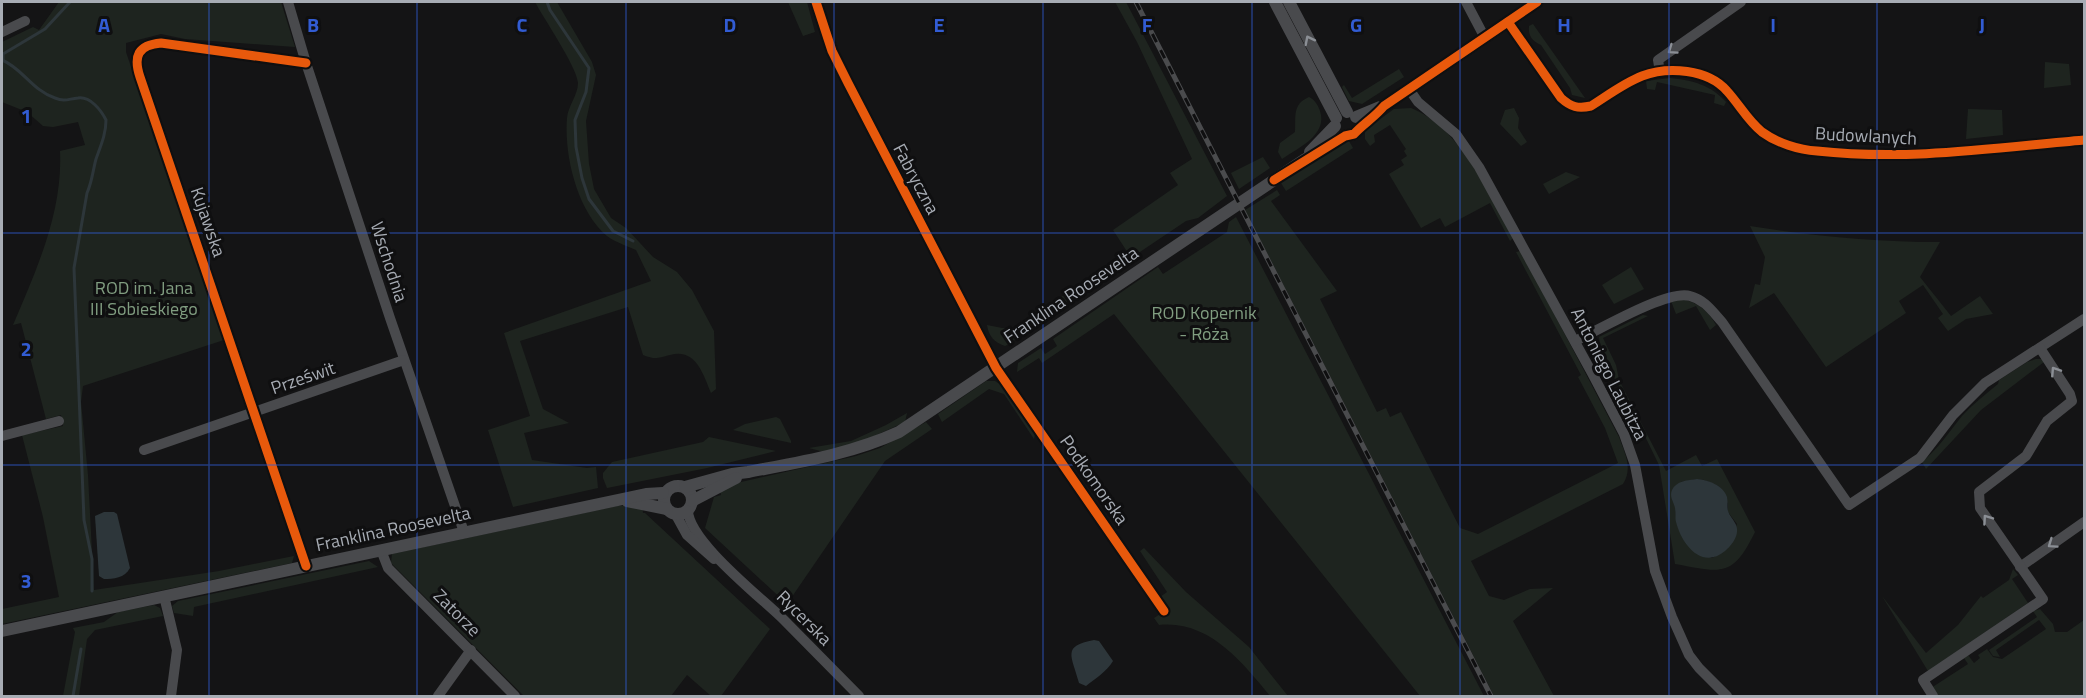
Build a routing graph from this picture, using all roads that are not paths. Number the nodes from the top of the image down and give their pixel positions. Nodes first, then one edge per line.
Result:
1 (288, 2) edge
2 (816, 2) edge
3 (1275, 2) edge
4 (1289, 2) edge
5 (1466, 2) edge
6 (1537, 2) edge
7 (1741, 2) edge
8 (25, 21) dead end
9 (1508, 22) junction
10 (2, 32) edge
11 (1485, 38) junction
12 (306, 63) junction
13 (1660, 72) junction
14 (1409, 89) junction
15 (1327, 101) junction
16 (1344, 122) junction
17 (2085, 140) edge
18 (1304, 160) junction
19 (2085, 319) edge
20 (1575, 341) junction
21 (2040, 348) junction
22 (404, 360) junction
23 (996, 368) junction
24 (255, 412) junction
25 (59, 421) dead end
26 (2, 436) edge
27 (144, 450) dead end
28 (748, 472) junction
29 (685, 488) junction
30 (663, 493) junction
31 (617, 500) junction
32 (690, 506) junction
33 (671, 512) junction
34 (2085, 522) edge
35 (464, 532) junction
36 (381, 550) junction
37 (306, 566) junction
38 (724, 566) junction
39 (2020, 567) junction
40 (164, 596) junction
41 (1164, 611) dead end
42 (2, 631) edge
43 (471, 650) junction
44 (171, 696) edge
45 (438, 696) edge
46 (515, 696) edge
47 (859, 696) edge
48 (1727, 696) edge
49 (1933, 696) edge

1 - 12 street, Wschodnia
2 - 23 street, Fabryczna
3 - 15 street
16 -> 4 street
5 - 11 street
6 - 9 street, Franklina Roosevelta
7 -> 13 street
8 - 10 street
9 - 11 street, Franklina Roosevelta
9 - 13 street, Budowlanych
11 - 14 street, Franklina Roosevelta
12 - 22 street, Wschodnia
12 - 24 street, Kujawska
13 - 17 street, Budowlanych
14 - 16 street, Franklina Roosevelta
14 - 20 street, Antoniego Laubitza
15 - 16 street
15 - 16 street
16 - 18 street, Franklina Roosevelta
16 - 18 street, Franklina Roosevelta
18 - 23 street, Franklina Roosevelta
19 - 21 street
20 - 21 street
20 - 48 street, Antoniego Laubitza
39 -> 21 street
22 - 24 street, Prześwit
22 - 35 street, Wschodnia
23 - 28 street, Franklina Roosevelta
23 - 41 street, Podkomorska
24 - 27 street, Prześwit
24 - 37 street, Kujawska
25 - 26 street
28 - 29 street, Franklina Roosevelta
28 - 32 street, Franklina Roosevelta
29 - 30 street
29 - 32 street
30 - 31 street, Franklina Roosevelta
30 - 33 street
31 - 33 street, Franklina Roosevelta
31 - 35 street, Franklina Roosevelta
32 - 33 street
32 - 38 street, Rycerska
33 - 38 street, Rycerska
34 -> 39 street
35 - 36 street, Franklina Roosevelta
36 - 37 street, Franklina Roosevelta
36 - 43 street, Zatorze
37 - 40 street, Franklina Roosevelta
38 - 47 street, Rycerska
39 - 49 street
40 - 42 street, Franklina Roosevelta
40 - 44 street
43 - 45 street
43 - 46 street, Zatorze

